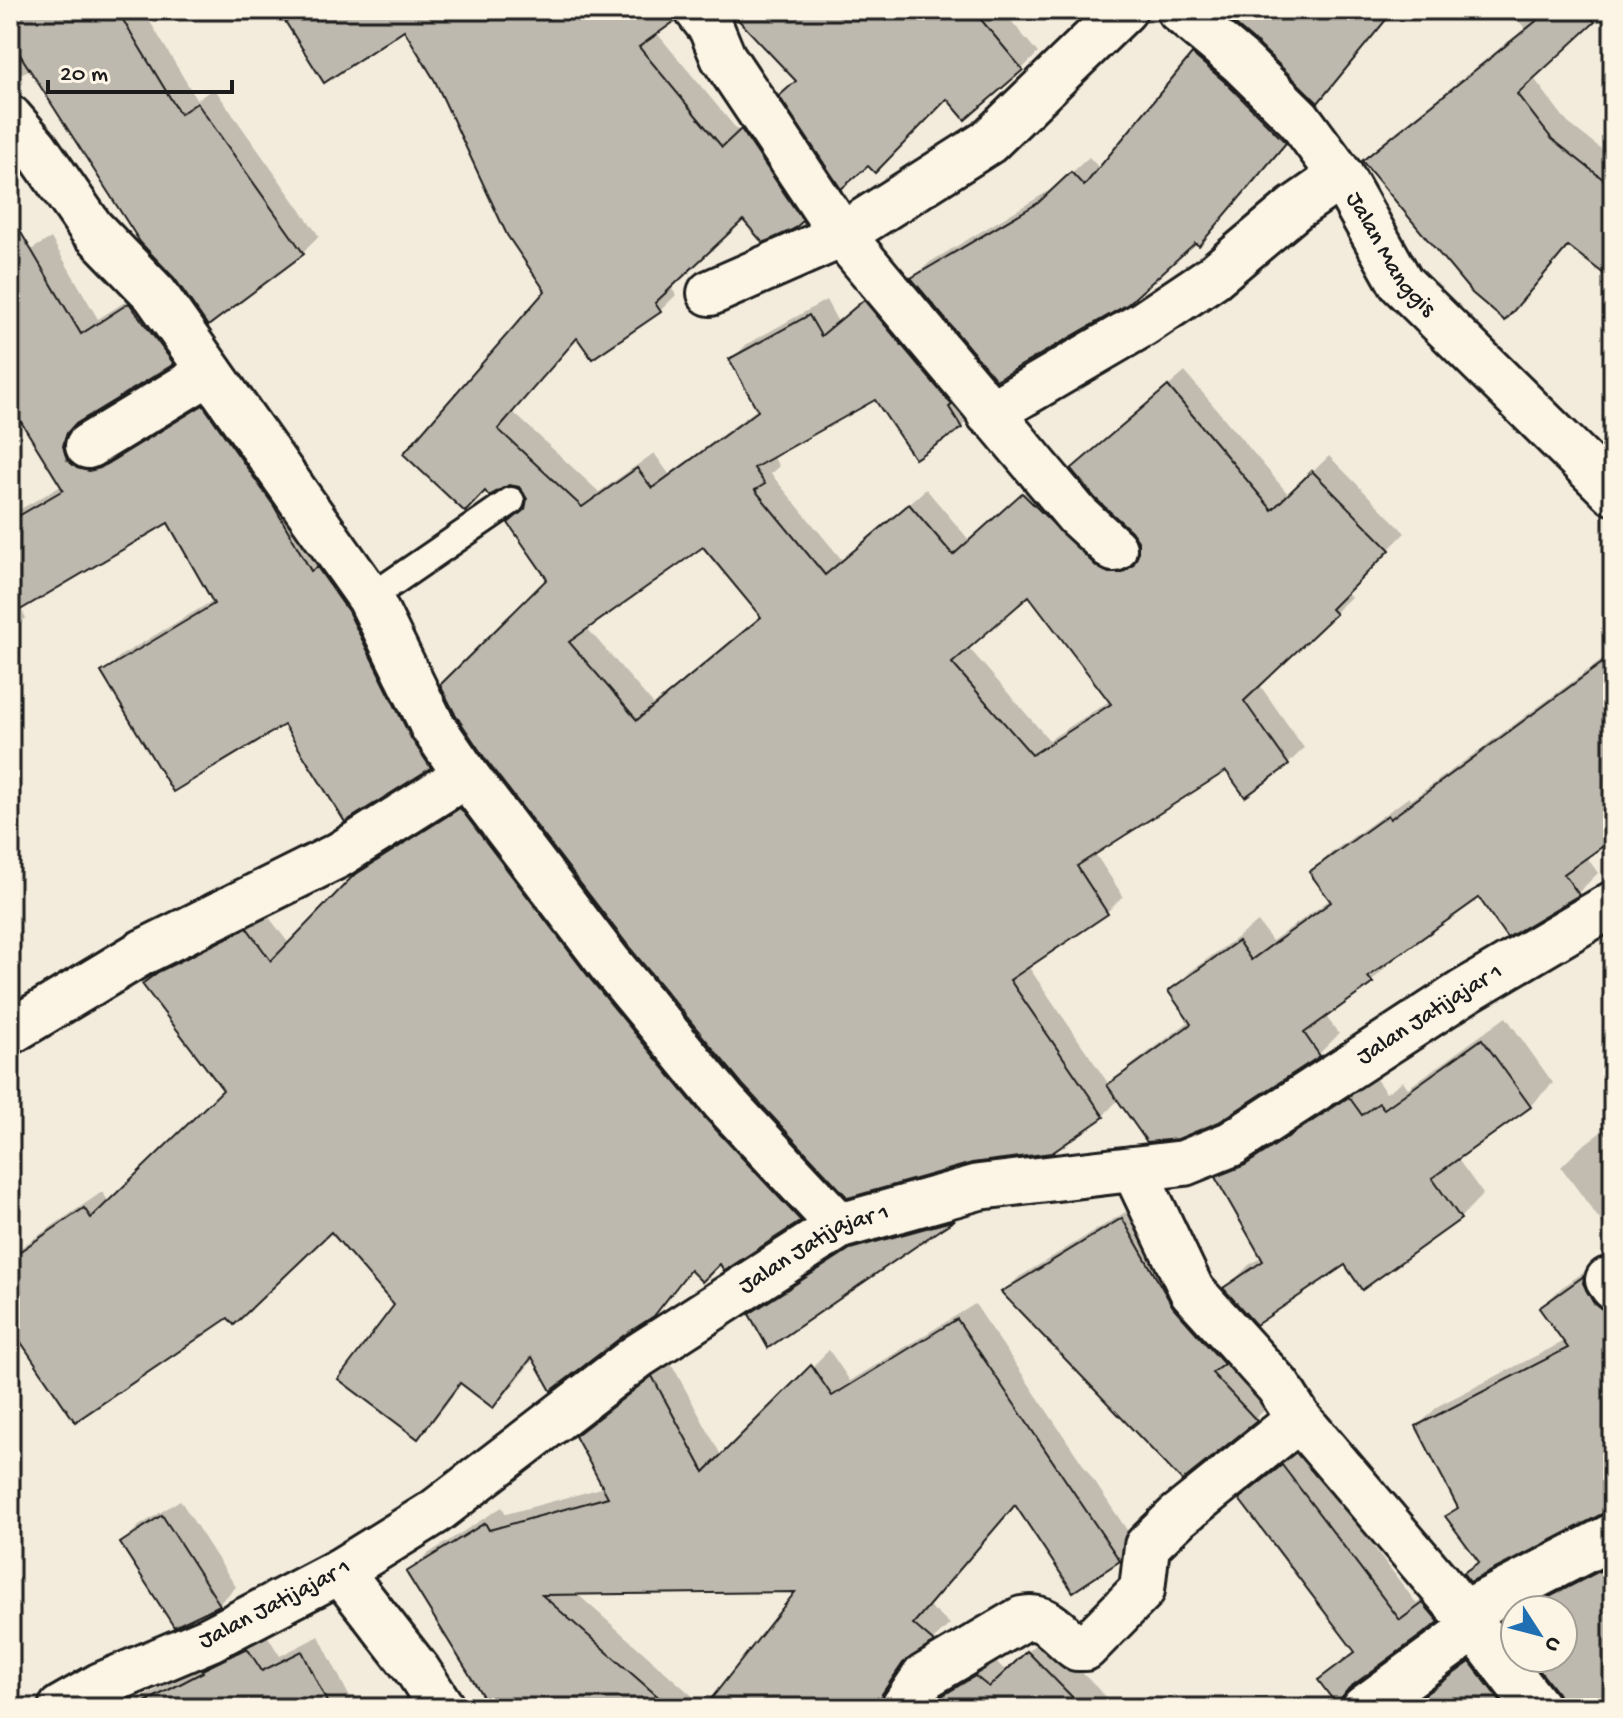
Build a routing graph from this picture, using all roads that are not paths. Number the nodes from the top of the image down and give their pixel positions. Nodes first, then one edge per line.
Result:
1 (697, 10) edge
2 (1124, 10) edge
3 (1179, 10) edge
4 (18, 144) edge
5 (1341, 176) junction
6 (842, 235) junction
7 (710, 293) dead end
8 (210, 372) junction
9 (989, 414) junction
10 (88, 446) dead end
11 (1613, 492) edge
12 (511, 501) dead end
13 (1114, 549) dead end
14 (370, 598) junction
15 (466, 775) junction
16 (1613, 904) edge
17 (10, 1032) edge
18 (1134, 1169) junction
19 (840, 1226) junction
20 (1299, 1419) junction
21 (1613, 1536) edge
22 (340, 1571) junction
23 (1470, 1620) junction
24 (61, 1708) edge
25 (442, 1708) edge
26 (903, 1708) edge
27 (1364, 1708) edge
28 (1537, 1708) edge

1 - 6 street
2 - 6 street
3 - 5 street, Jalan Manggis
4 - 8 street
5 - 9 street
5 - 11 street, Jalan Manggis
6 - 7 street
6 - 9 street
8 - 10 street
8 - 14 street
9 - 13 street
12 - 14 lane
14 - 15 street
15 - 17 street
15 - 19 street
16 - 18 street, Jalan Jatijajar 1
18 - 19 street, Jalan Jatijajar 1
18 - 20 street
19 - 22 street, Jalan Jatijajar 1
20 - 23 street
20 - 26 street
21 - 23 street
22 - 24 street, Jalan Jatijajar 1
22 - 25 street
23 - 27 street
23 - 28 street

